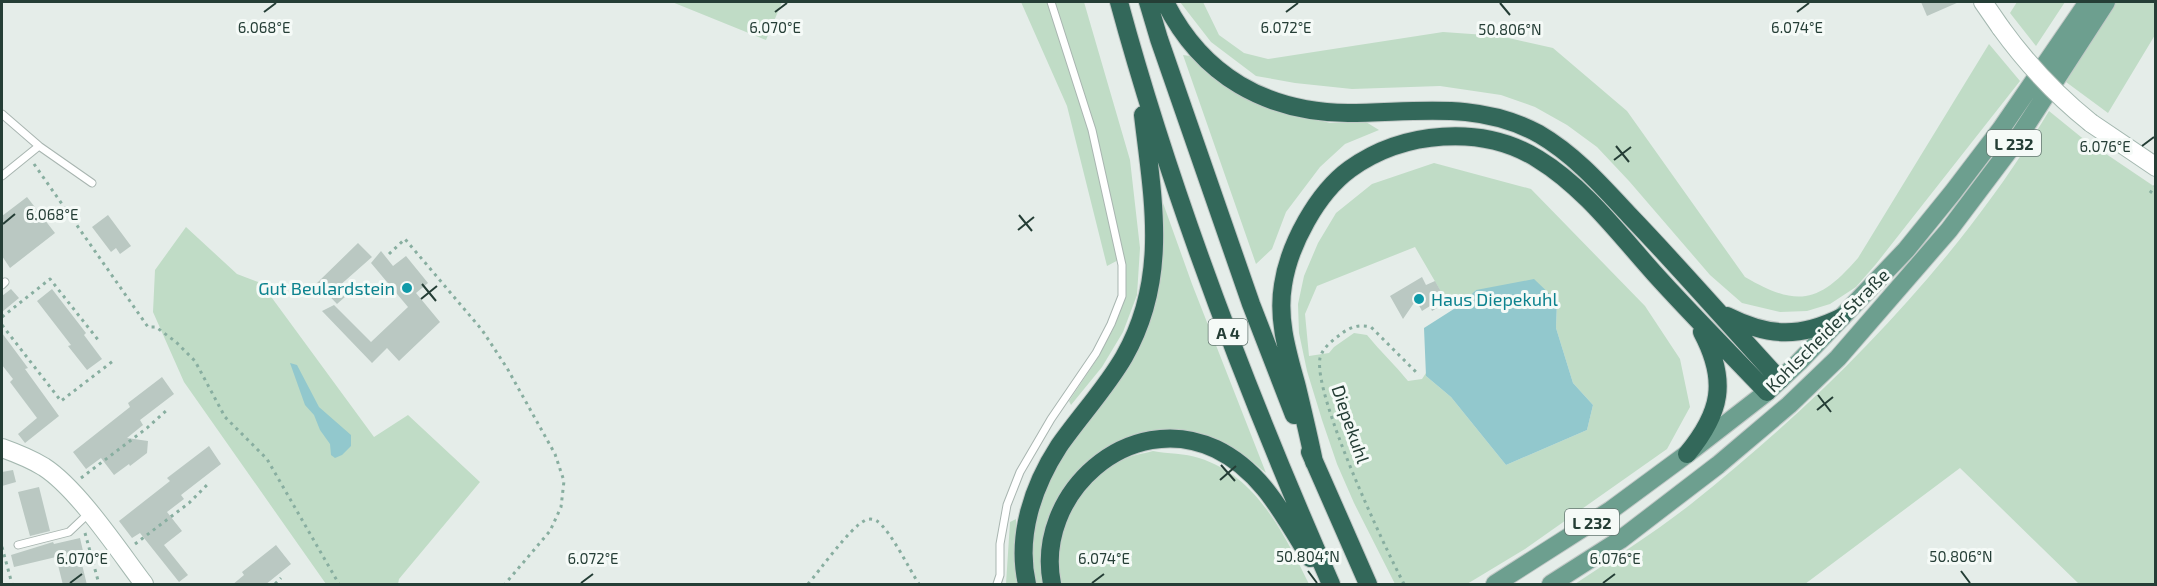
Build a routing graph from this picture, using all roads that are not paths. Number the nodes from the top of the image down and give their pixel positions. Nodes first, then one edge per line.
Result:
1 (1051, 2) edge
2 (1119, 2) edge
3 (1148, 2) edge
4 (1165, 2) edge
5 (1983, 2) edge
6 (2088, 2) edge
7 (2106, 2) edge
8 (1139, 74) junction
9 (2, 114) edge
10 (39, 146) junction
11 (2156, 167) edge
12 (2, 176) edge
13 (92, 183) dead end
14 (1717, 311) junction
15 (1694, 318) junction
16 (1842, 318) junction
17 (1773, 386) junction
18 (1789, 405) junction
19 (2, 448) edge
20 (1687, 454) junction
21 (1314, 462) junction
22 (85, 516) junction
23 (18, 545) dead end
24 (144, 585) edge
25 (997, 585) edge
26 (1027, 585) edge
27 (1052, 585) edge
28 (1326, 585) edge
29 (1331, 585) edge
30 (1368, 585) edge
31 (1495, 585) edge
32 (1551, 585) edge

1 - 25 lane
2 - 8 highway, A 4
3 - 21 highway, A 4
4 - 14 highway
5 - 11 street, bridge
6 - 16 main road, Kohlscheider Straße / L 232
7 - 18 main road, Kohlscheider Straße / L 232
8 - 26 highway
8 - 29 highway, A 4
9 - 10 lane
10 - 12 lane
10 - 13 lane
14 - 16 highway
14 - 17 highway
15 - 17 highway
15 - 20 highway
15 - 21 highway
16 - 17 main road, Kohlscheider Straße / L 232
17 - 18 main road
17 - 20 main road, Kohlscheider Straße / L 232
18 - 32 main road, Kohlscheider Straße / L 232
19 - 22 street
20 - 31 main road, Kohlscheider Straße / L 232
21 - 30 highway, A 4
22 - 23 lane
22 - 24 street
27 - 28 highway

